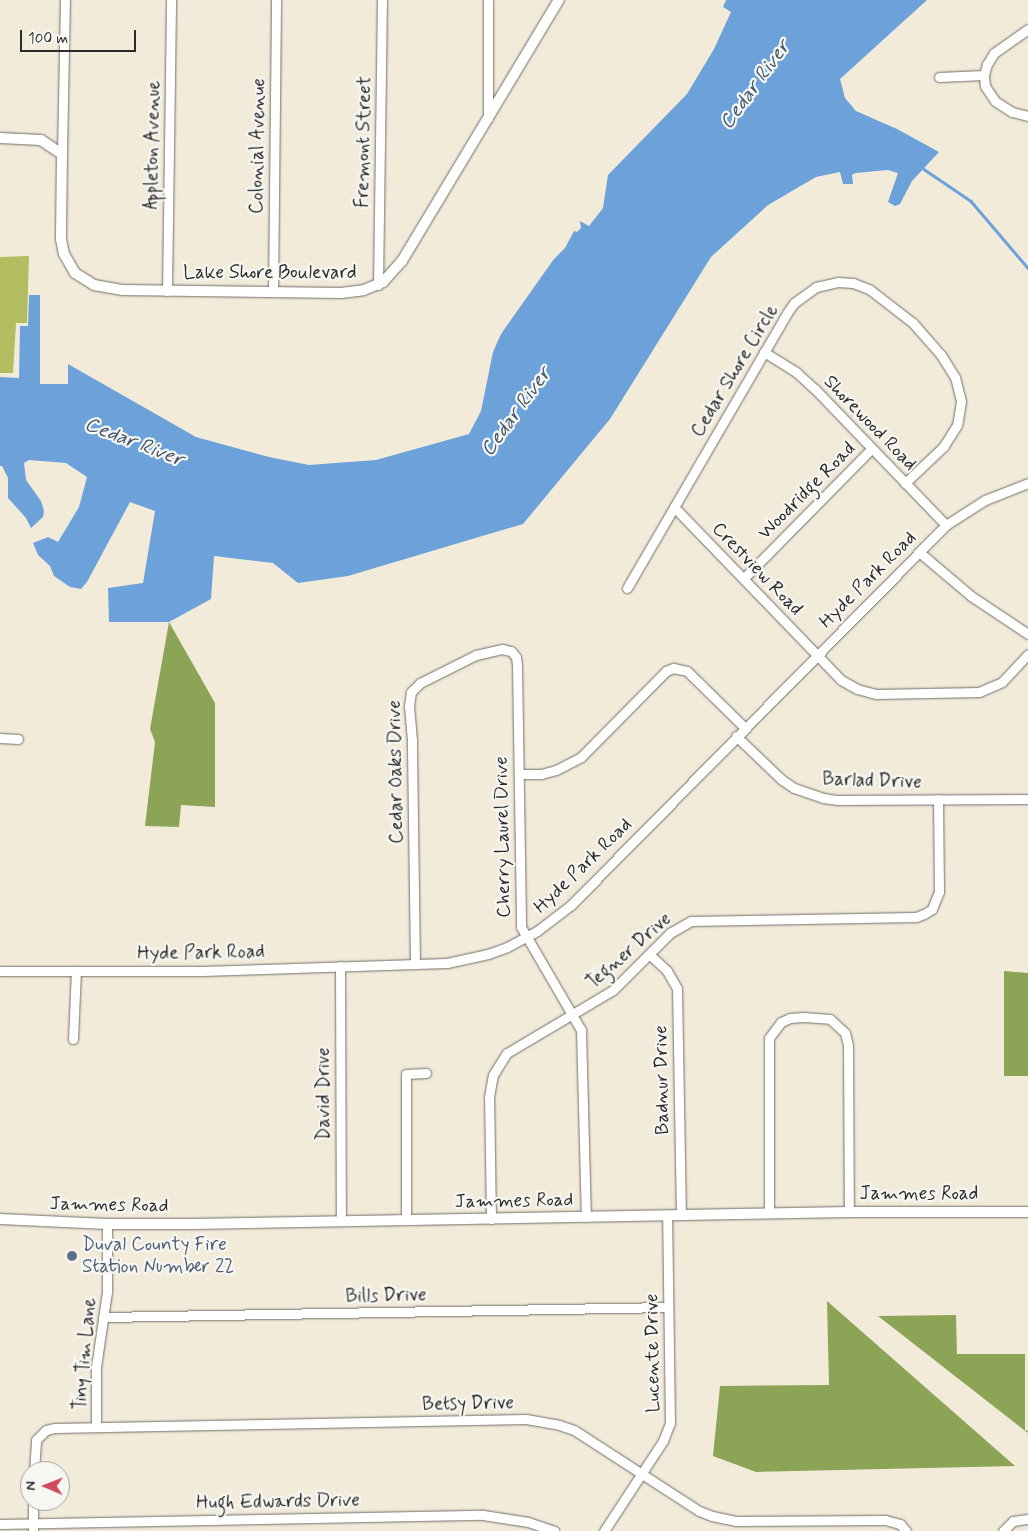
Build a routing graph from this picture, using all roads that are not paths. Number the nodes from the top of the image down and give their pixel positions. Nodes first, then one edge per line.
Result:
1 (64, 0) edge
2 (171, 0) edge
3 (276, 0) edge
4 (382, 0) edge
5 (488, 0) edge
6 (559, 0) edge
7 (1028, 29) edge
8 (984, 75) junction
9 (939, 77) dead end
10 (1028, 116) edge
11 (488, 118) junction
12 (0, 138) edge
13 (62, 154) junction
14 (378, 285) junction
15 (167, 291) junction
16 (273, 292) junction
17 (764, 352) junction
18 (872, 448) junction
19 (906, 483) junction
20 (1024, 485) edge
21 (674, 507) junction
22 (946, 525) junction
23 (919, 552) junction
24 (744, 578) junction
25 (627, 588) dead end
26 (1028, 634) edge
27 (511, 651) joint
28 (816, 654) junction
29 (1028, 654) edge
30 (745, 728) junction
31 (736, 736) junction
32 (0, 738) edge
33 (18, 739) dead end
34 (519, 774) junction
35 (938, 799) junction
36 (1028, 799) edge
37 (527, 938) junction
38 (650, 954) junction
39 (415, 964) junction
40 (340, 966) junction
41 (0, 971) edge
42 (76, 971) junction
43 (573, 1015) junction
44 (73, 1039) dead end
45 (426, 1073) dead end
46 (849, 1212) junction
47 (1028, 1212) edge
48 (769, 1213) junction
49 (681, 1215) junction
50 (667, 1216) junction
51 (586, 1217) junction
52 (0, 1219) edge
53 (491, 1219) junction
54 (406, 1220) junction
55 (341, 1221) junction
56 (107, 1224) junction
57 (668, 1306) junction
58 (104, 1317) junction
59 (96, 1427) junction
60 (35, 1461) edge
61 (642, 1474) junction
62 (33, 1511) edge
63 (1028, 1519) edge
64 (0, 1524) edge
65 (126, 1526) edge
66 (33, 1527) edge
67 (554, 1531) edge
68 (604, 1531) edge
69 (906, 1531) edge
70 (1002, 1531) edge

1 - 13 street
2 - 15 street, Appleton Avenue
3 - 16 street, Colonial Avenue
4 - 14 street, Fremont Street
5 - 11 street
6 - 11 street, Lake Shore Boulevard
7 - 8 street
8 - 9 street
8 - 10 street
11 - 14 street, Lake Shore Boulevard
12 - 13 street
13 - 15 street, Lake Shore Boulevard
14 - 16 street, Lake Shore Boulevard
15 - 16 street, Lake Shore Boulevard
17 - 18 street, Shorewood Road
17 - 19 street, Cedar Shore Circle
17 - 21 street, Cedar Shore Circle
18 - 19 street, Shorewood Road
18 - 24 street, Woodridge Road
19 - 22 street, Shorewood Road
20 - 22 street, Hyde Park Road
21 - 24 street, Crestview Road
21 - 25 street, Cedar Shore Circle
22 - 23 street, Hyde Park Road
23 - 26 street
23 - 28 street, Hyde Park Road
24 - 28 street, Crestview Road
27 - 34 street, Cherry Laurel Drive
27 - 39 street, Cedar Oaks Drive
28 - 29 street, Crestview Road
28 - 30 street, Hyde Park Road
30 - 31 street, Hyde Park Road
30 - 34 street
31 - 35 street, Barlad Drive
31 - 37 street, Hyde Park Road
32 - 33 street
34 - 37 street, Cherry Laurel Drive
35 - 36 street, Barlad Drive
35 - 38 street, Tegner Drive
37 - 39 street, Hyde Park Road
37 - 43 street, Cherry Laurel Drive
38 - 43 street, Tegner Drive
38 - 49 street, Badnur Drive
39 - 40 street, Hyde Park Road
40 - 42 street, Hyde Park Road
40 - 55 street, David Drive
41 - 42 street, Hyde Park Road
42 - 44 street
43 - 51 street, Cherry Laurel Drive
43 - 53 street, Tegner Drive
45 - 54 street
46 - 47 street, Jammes Road
46 - 48 street, Jammes Road
46 - 48 street
48 - 49 street, Jammes Road
49 - 50 street, Jammes Road
50 - 51 street, Jammes Road
50 - 57 street, Lucente Drive
51 - 53 street, Jammes Road
52 - 56 street, Jammes Road
53 - 54 street, Jammes Road
54 - 55 street, Jammes Road
55 - 56 street, Jammes Road
56 - 58 street, Tiny Tim Lane
57 - 58 street, Bills Drive
57 - 61 street, Lucente Drive
58 - 59 street, Tiny Tim Lane
59 - 60 street, Betsy Drive
59 - 61 street, Betsy Drive
61 - 68 street, Lucente Drive
61 - 69 street, Betsy Drive
62 - 66 street
63 - 70 street
64 - 66 street, Hugh Edwards Drive
65 - 66 street, Hugh Edwards Drive
65 - 67 street, Hugh Edwards Drive

